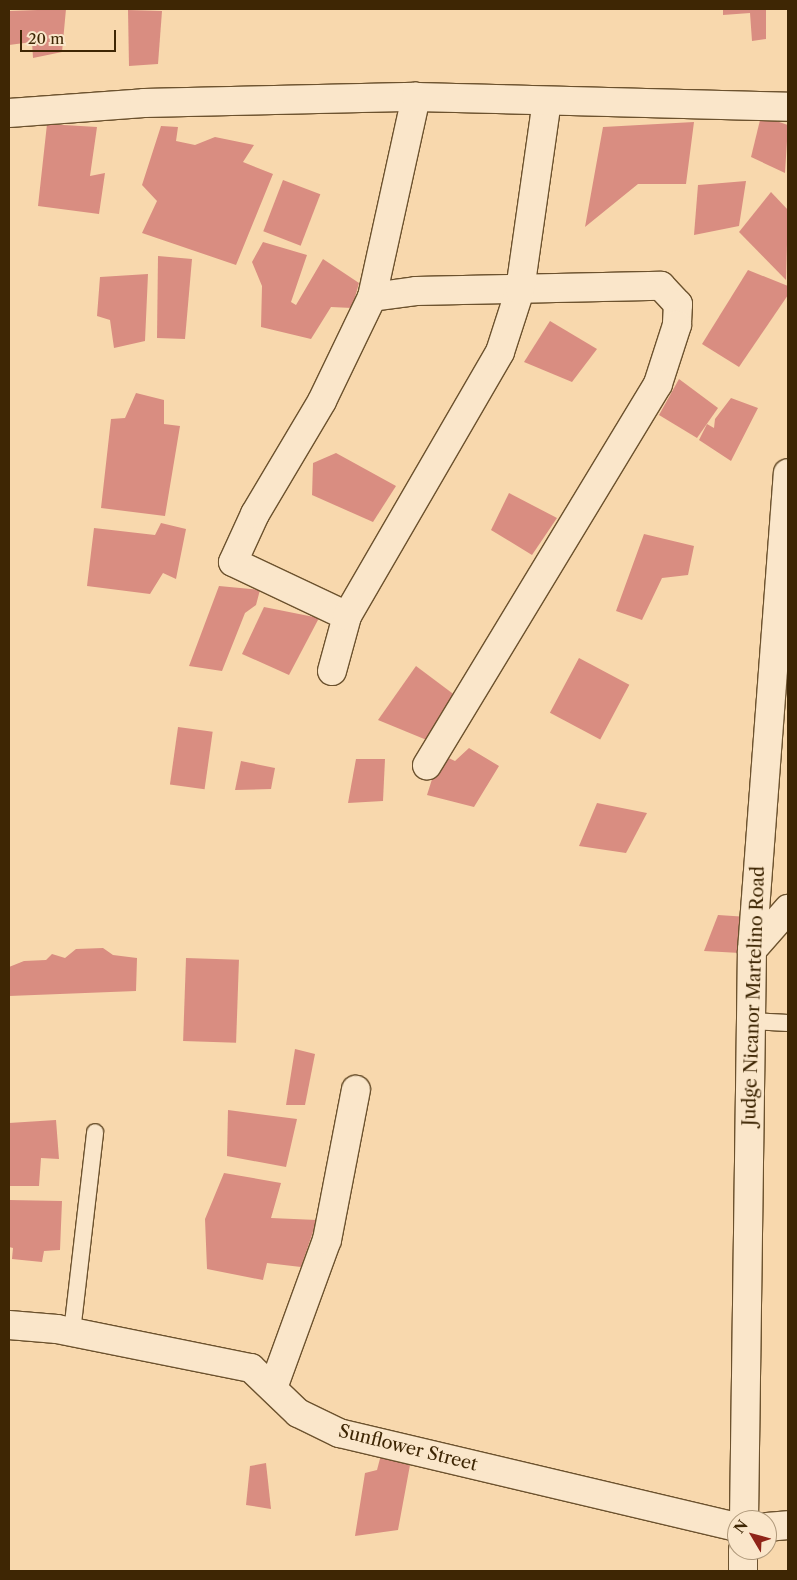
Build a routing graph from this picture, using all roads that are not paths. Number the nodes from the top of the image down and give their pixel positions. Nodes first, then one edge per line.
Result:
1 (416, 97) junction
2 (547, 101) junction
3 (788, 107) edge
4 (9, 113) edge
5 (520, 290) junction
6 (372, 297) junction
7 (788, 473) edge
8 (347, 616) junction
9 (332, 671) dead end
10 (427, 765) dead end
11 (788, 909) edge
12 (752, 950) junction
13 (751, 1021) junction
14 (788, 1022) edge
15 (356, 1090) dead end
16 (95, 1132) dead end
17 (9, 1325) edge
18 (72, 1332) junction
19 (274, 1388) junction
20 (744, 1510) edge
21 (727, 1525) edge

1 - 2 street
1 - 4 street
1 - 6 street
2 - 3 street
2 - 5 street
5 - 6 street
5 - 8 street
5 - 10 street
6 - 8 street
7 - 12 street, Judge Nicanor Martelino Road
8 - 9 street
11 - 12 street
12 - 13 street, Judge Nicanor Martelino Road
13 - 14 lane
13 - 20 street, Judge Nicanor Martelino Road
15 - 19 street
16 - 18 lane
17 - 18 street, Sunflower Street
18 - 19 street, Sunflower Street
19 - 21 street, Sunflower Street

